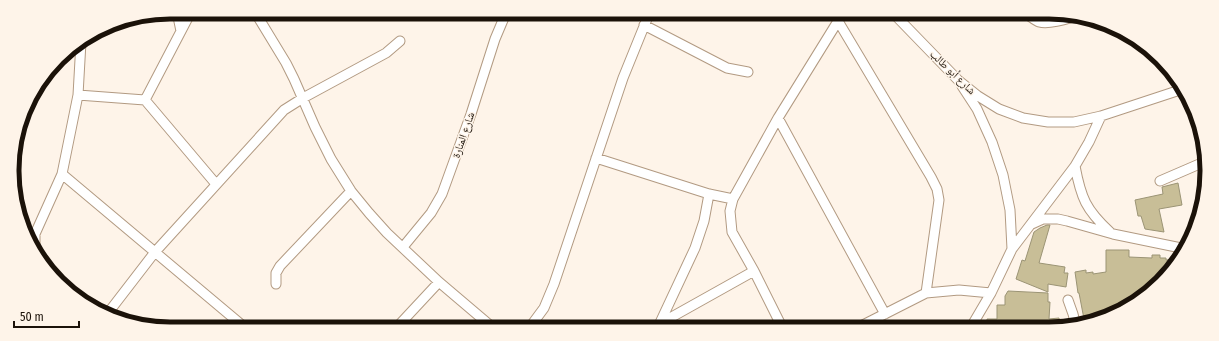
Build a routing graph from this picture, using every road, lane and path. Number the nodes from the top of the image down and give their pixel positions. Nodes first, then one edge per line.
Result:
1 (178, 19) edge
2 (187, 19) edge
3 (259, 19) edge
4 (503, 19) edge
5 (647, 19) edge
6 (840, 19) edge
7 (842, 19) edge
8 (899, 19) edge
9 (1034, 19) edge
10 (1063, 20) edge
11 (644, 25) junction
12 (181, 31) junction
13 (400, 41) dead end
14 (81, 48) edge
15 (748, 72) dead end
16 (958, 80) junction
17 (1177, 91) edge
18 (78, 95) junction
19 (303, 98) junction
20 (145, 100) junction
21 (1101, 116) junction
22 (778, 118) junction
23 (596, 158) junction
24 (1200, 164) edge
25 (1075, 166) junction
26 (62, 174) junction
27 (1160, 181) dead end
28 (216, 184) junction
29 (351, 191) junction
30 (709, 194) junction
31 (733, 199) junction
32 (1032, 224) junction
33 (1113, 234) junction
34 (35, 237) edge
35 (403, 247) junction
36 (1179, 248) edge
37 (1012, 249) junction
38 (155, 252) junction
39 (754, 271) junction
40 (439, 282) junction
41 (276, 284) dead end
42 (926, 293) junction
43 (991, 293) junction
44 (1068, 300) dead end
45 (111, 309) edge
46 (885, 314) junction
47 (1074, 320) edge
48 (238, 322) edge
49 (402, 322) edge
50 (486, 322) edge
51 (534, 322) edge
52 (661, 322) edge
53 (665, 322) edge
54 (780, 322) edge
55 (869, 322) edge
56 (974, 322) edge

1 - 12 street
2 - 12 street
3 - 19 street
4 - 35 street, شارع المنارة
5 - 11 street
6 - 22 street
7 - 42 street
8 - 16 street, شارع أبو طالب
9 - 10 street
11 - 15 street
11 - 23 street
12 - 20 street
13 - 19 street
14 - 18 street
16 - 21 street, شارع أبو طالب
16 - 37 street
17 - 21 street, شارع أبو طالب
18 - 20 street
18 - 26 street
19 - 28 street
19 - 29 street
20 - 28 street
21 - 25 street
22 - 31 street
22 - 46 street
23 - 30 street
23 - 51 street
24 - 27 street
25 - 32 street
25 - 33 street
26 - 34 street
26 - 38 street
28 - 38 street
29 - 35 street
29 - 41 street
30 - 31 street
30 - 52 street
31 - 39 street
32 - 33 street
32 - 37 street
33 - 36 street
35 - 40 street
37 - 43 street
38 - 45 street
38 - 48 street
39 - 53 street
39 - 54 street
40 - 49 street
40 - 50 street
42 - 43 street
42 - 46 street
43 - 56 street
44 - 47 street
46 - 55 street

